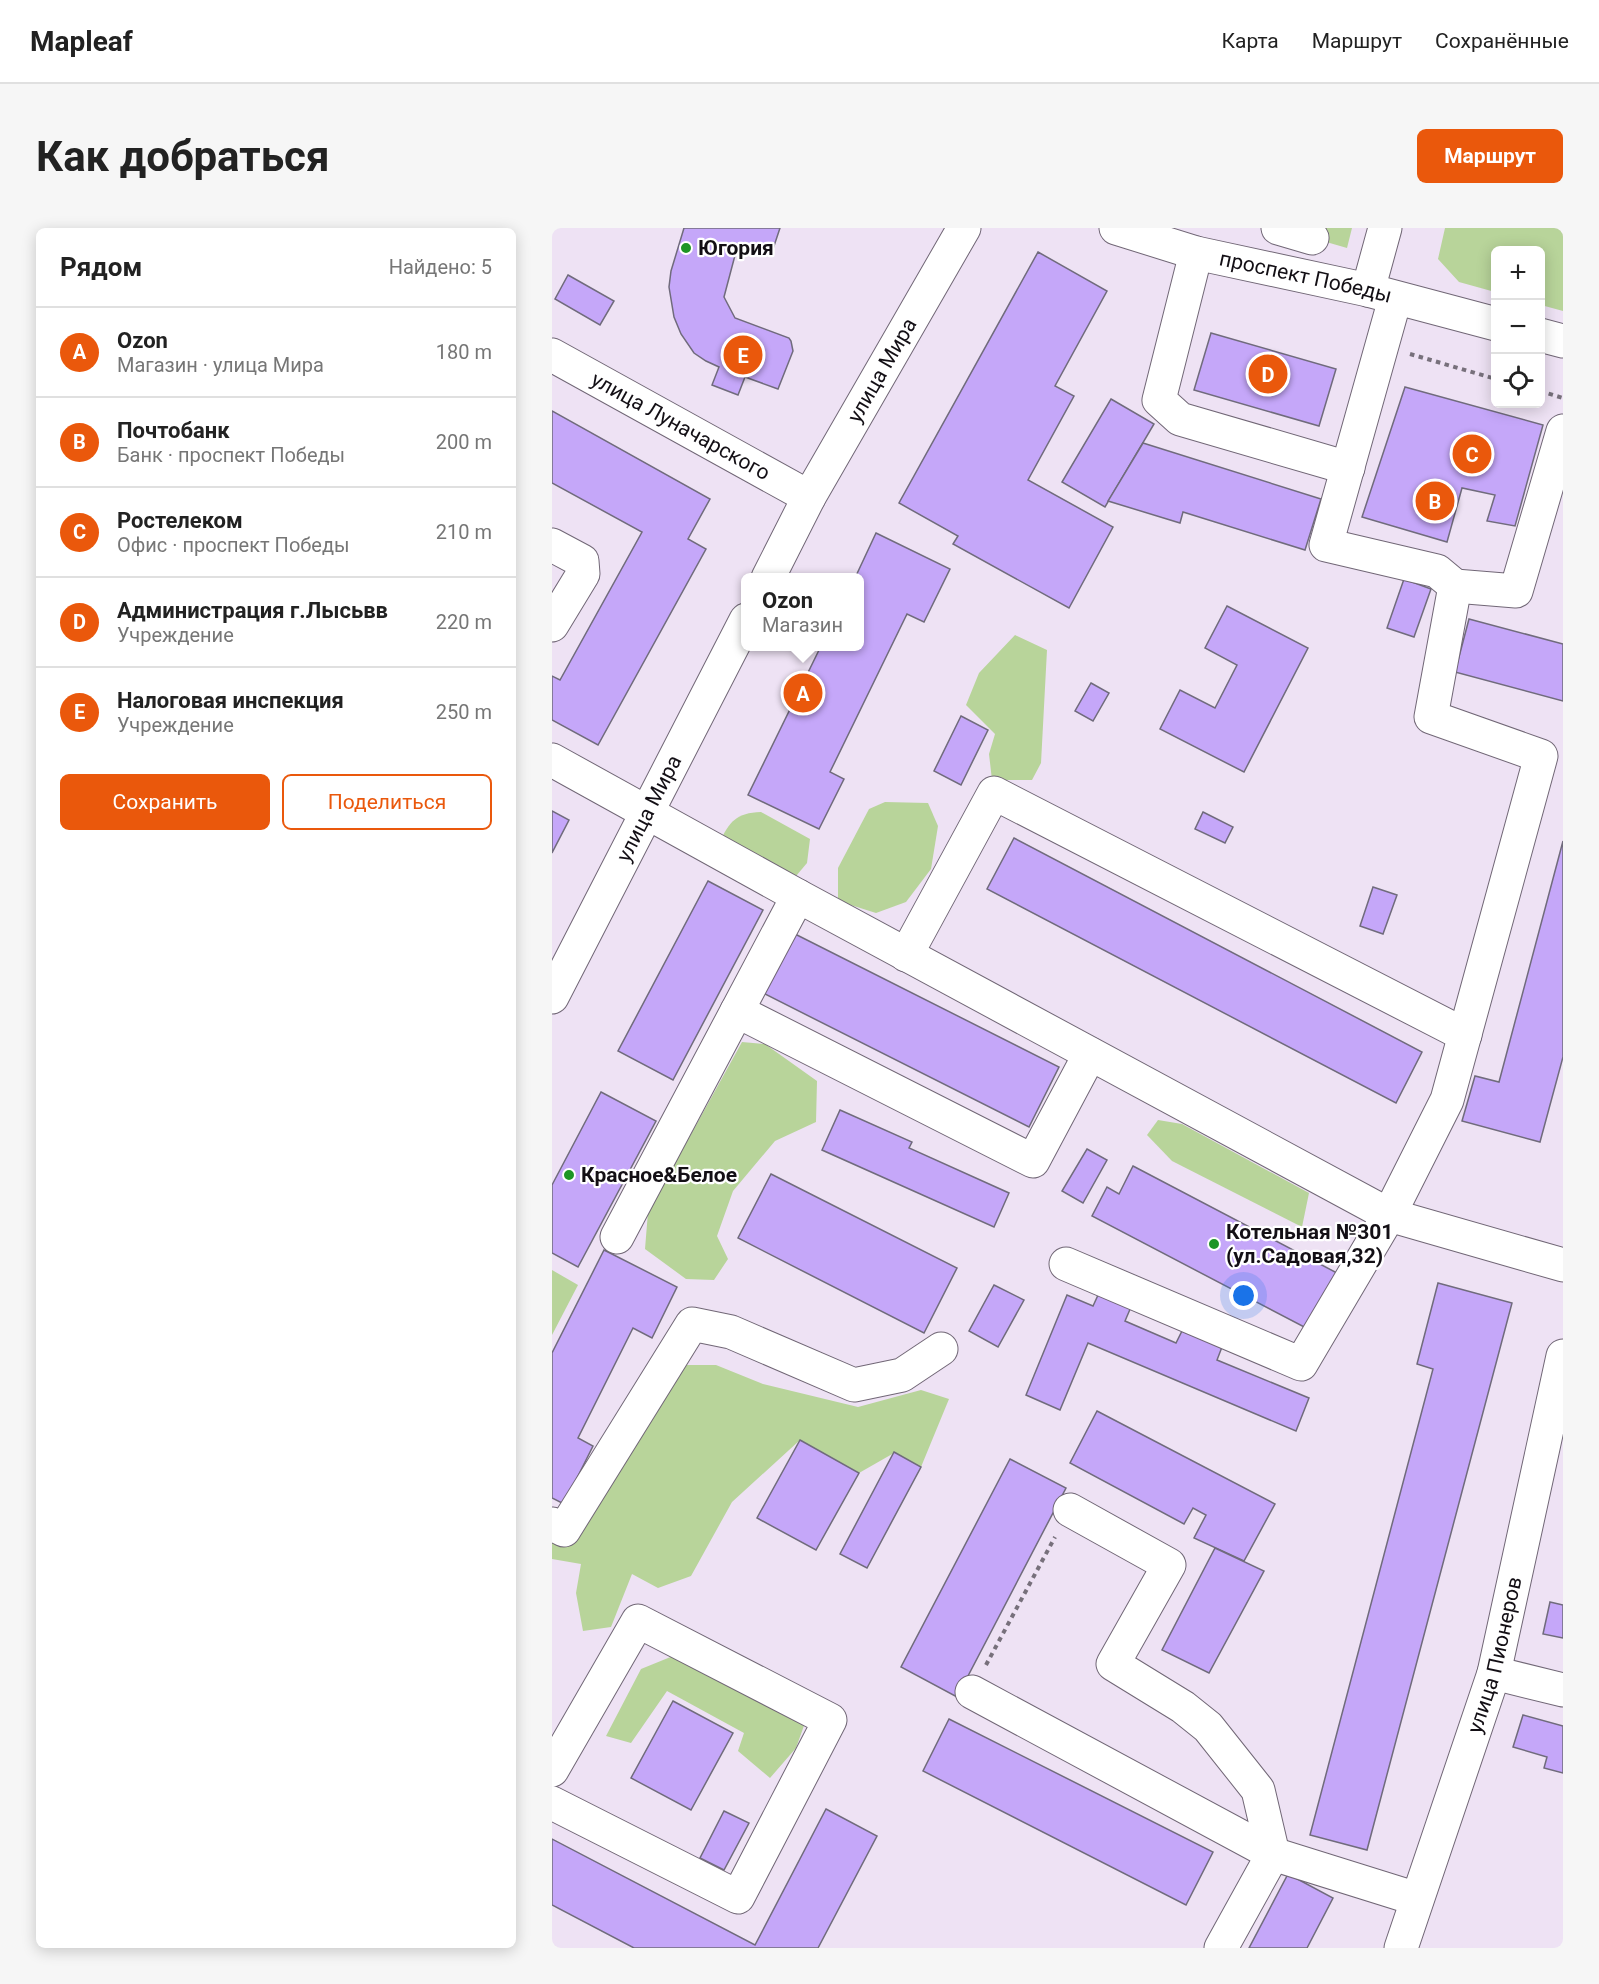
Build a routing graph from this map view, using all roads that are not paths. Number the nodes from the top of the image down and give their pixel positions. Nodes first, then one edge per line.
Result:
1 (964, 228) edge
2 (1116, 228) edge
3 (1278, 228) edge
4 (1304, 228) edge
5 (1385, 228) edge
6 (1196, 253) junction
7 (1382, 295) junction
8 (1491, 323) edge
9 (1545, 336) edge
10 (1563, 341) edge
11 (552, 355) edge
12 (1563, 431) edge
13 (1348, 468) junction
14 (809, 497) junction
15 (552, 545) edge
16 (771, 573) edge
17 (1455, 585) junction
18 (552, 625) edge
19 (741, 630) edge
20 (552, 760) edge
21 (647, 812) junction
22 (798, 896) junction
23 (906, 955) junction
24 (552, 997) edge
25 (737, 1011) junction
26 (1465, 1035) junction
27 (1090, 1054) junction
28 (1389, 1215) junction
29 (617, 1237) dead end
30 (1066, 1264) dead end
31 (1563, 1266) edge
32 (941, 1349) dead end
33 (1563, 1356) edge
34 (1070, 1510) road end
35 (552, 1524) edge
36 (1494, 1673) junction
37 (1563, 1689) edge
38 (972, 1692) road end
39 (552, 1770) edge
40 (552, 1803) edge
41 (1273, 1854) junction
42 (1417, 1899) junction
43 (1221, 1948) edge
44 (1401, 1948) edge

1 - 14 street, улица Мира
2 - 6 street, проспект Победы
3 - 4 street
5 - 7 street
6 - 7 street, проспект Победы
6 - 13 street
7 - 8 street, проспект Победы
7 - 13 street
9 - 10 street
11 - 14 street, улица Луначарского
12 - 17 street
13 - 17 street
14 - 16 street, улица Мира
15 - 18 street
17 - 26 street
19 - 21 street, улица Мира
20 - 21 street
21 - 22 street
21 - 24 street, улица Мира
22 - 23 street
22 - 25 street
23 - 26 street
23 - 27 street
25 - 27 street
25 - 29 street
26 - 28 street
27 - 28 street
28 - 30 street
28 - 31 street
32 - 35 street
33 - 36 street, улица Пионеров
34 - 41 street
36 - 37 street
36 - 42 street, улица Пионеров
38 - 41 street
39 - 40 street
41 - 42 street
41 - 43 street
42 - 44 street, улица Пионеров

